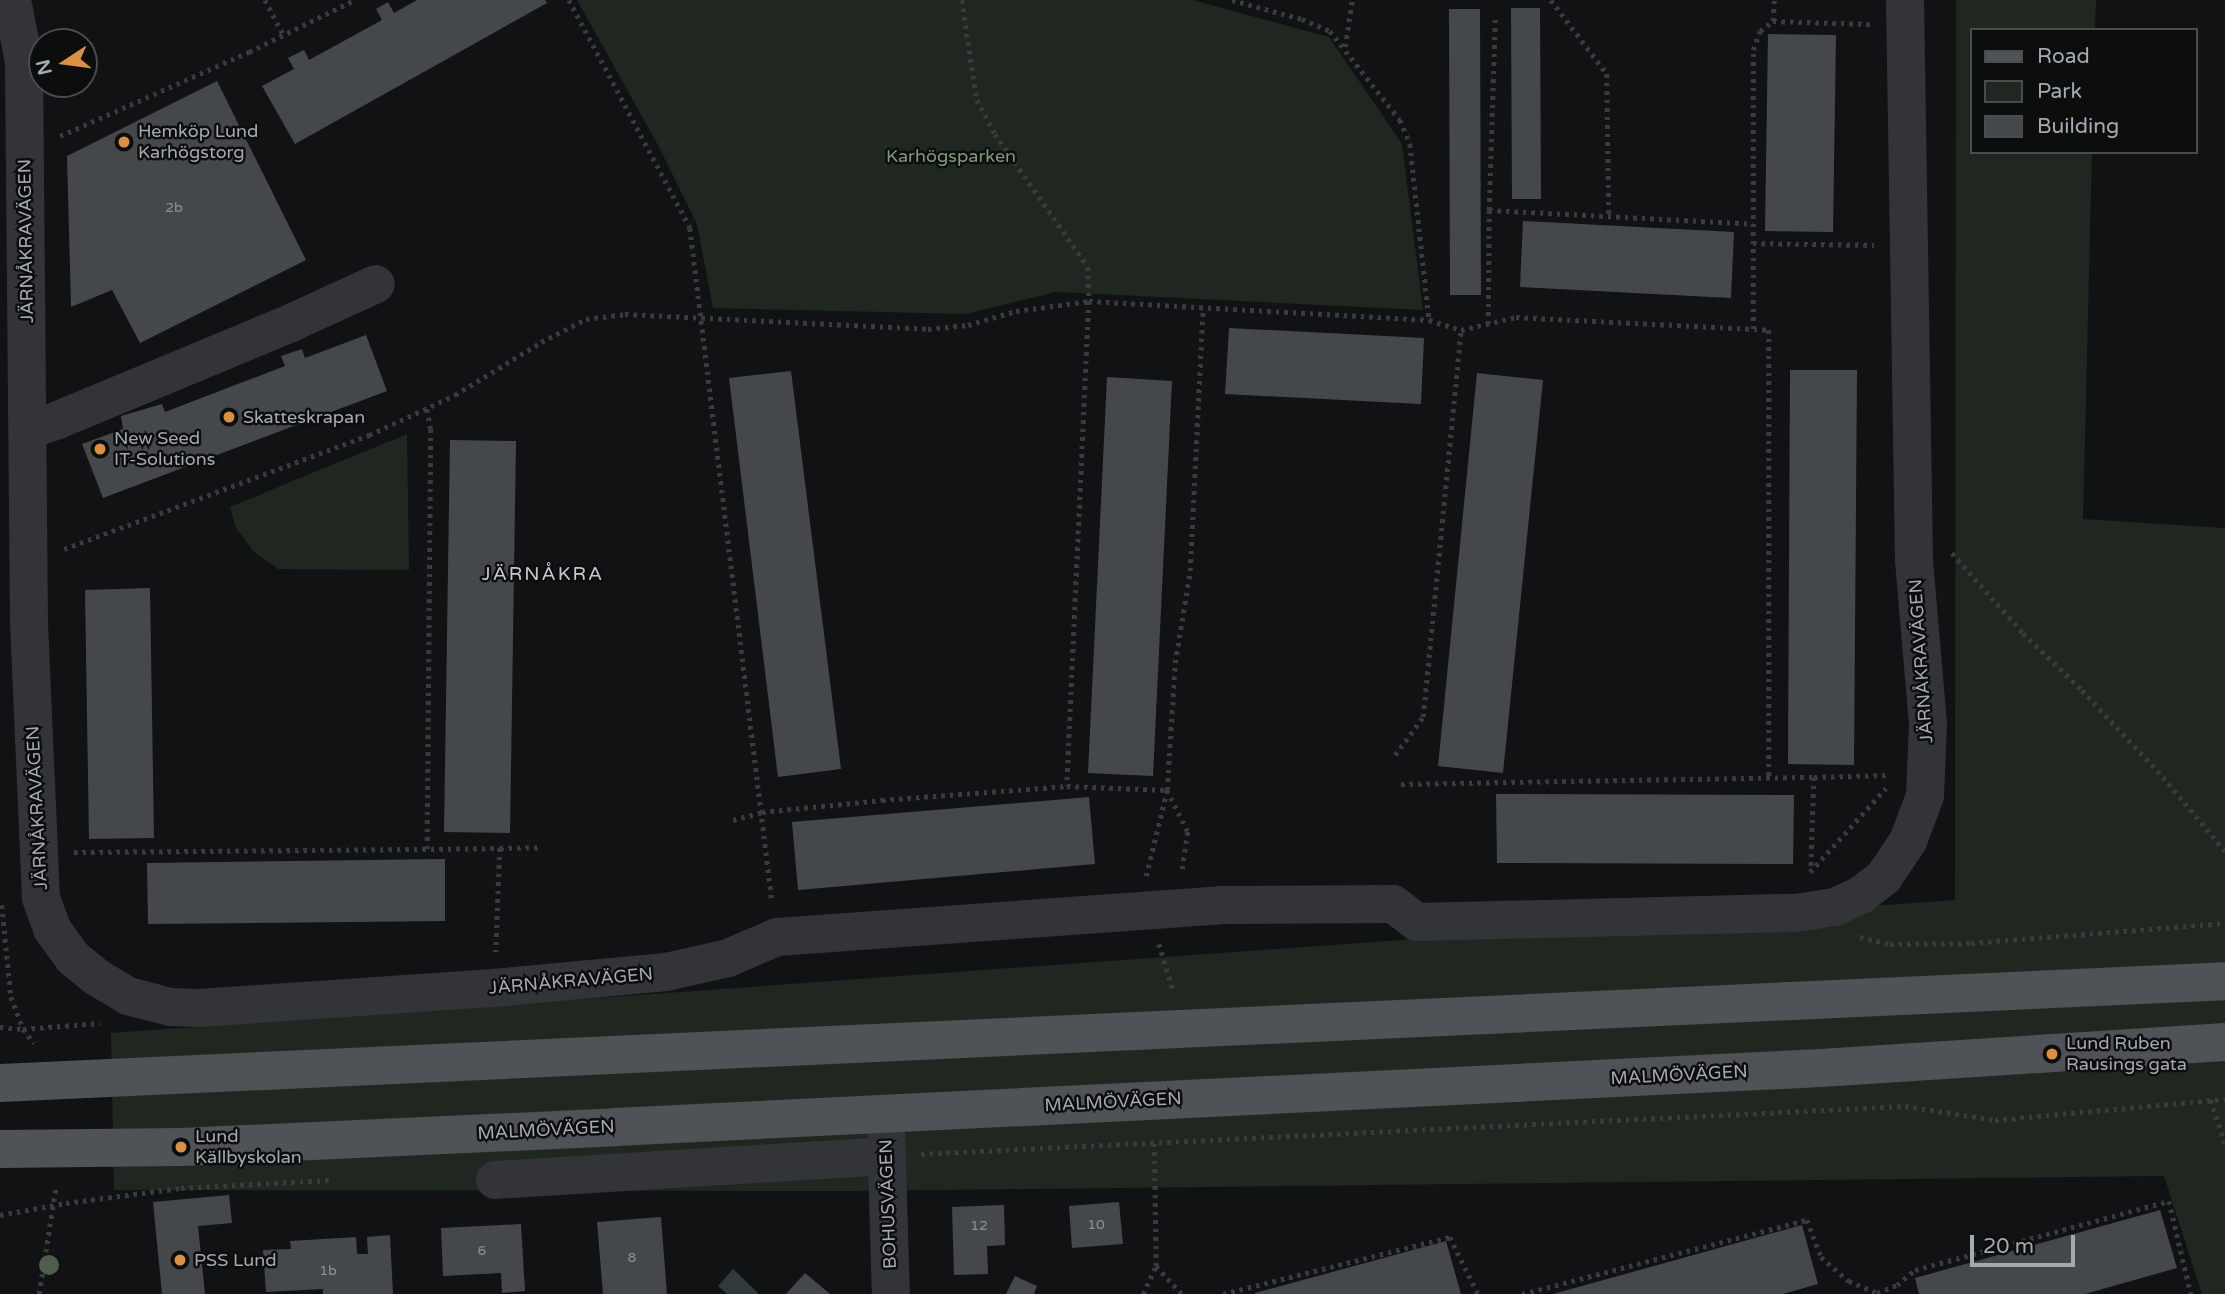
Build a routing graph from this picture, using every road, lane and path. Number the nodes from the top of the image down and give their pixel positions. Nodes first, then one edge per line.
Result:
1 (12, 0) edge
2 (265, 0) edge
3 (354, 0) edge
4 (569, 0) edge
5 (962, 0) edge
6 (1232, 0) edge
7 (1352, 0) edge
8 (1551, 0) edge
9 (1774, 0) edge
10 (1890, 6) edge
11 (1494, 16) dead end
12 (1773, 21) junction
13 (284, 35) junction
14 (1345, 48) junction
15 (12, 64) edge
16 (55, 138) dead end
17 (1489, 210) junction
18 (1609, 216) junction
19 (1753, 224) junction
20 (1875, 232) dead end
21 (1753, 243) junction
22 (1875, 246) junction
23 (1874, 258) dead end
24 (376, 284) dead end
25 (1089, 301) junction
26 (1203, 309) junction
27 (702, 316) junction
28 (1429, 320) junction
29 (1488, 324) junction
30 (1753, 329) junction
31 (1461, 330) junction
32 (427, 409) junction
33 (27, 429) junction
34 (1913, 518) junction
35 (63, 563) dead end
36 (1395, 755) dead end
37 (1769, 777) junction
38 (1814, 777) junction
39 (1401, 784) dead end
40 (1067, 786) junction
41 (1167, 790) junction
42 (762, 812) junction
43 (733, 820) dead end
44 (1188, 832) dead end
45 (500, 848) junction
46 (539, 848) dead end
47 (427, 849) junction
48 (2225, 851) edge
49 (66, 852) dead end
50 (1811, 871) junction
51 (1805, 880) dead end
52 (1, 900) edge
53 (1835, 906) junction
54 (1137, 911) junction
55 (2225, 923) edge
56 (777, 937) junction
57 (2225, 981) edge
58 (495, 988) junction
59 (128, 996) junction
60 (0, 1027) edge
61 (23, 1029) junction
62 (2225, 1042) edge
63 (0, 1083) edge
64 (2225, 1099) edge
65 (2211, 1100) junction
66 (885, 1114) junction
67 (1154, 1143) junction
68 (2225, 1143) edge
69 (0, 1149) edge
70 (887, 1156) junction
71 (495, 1180) dead end
72 (0, 1216) edge
73 (1156, 1266) junction
74 (39, 1294) edge
75 (891, 1294) edge
76 (1143, 1294) edge
77 (1182, 1294) edge
78 (1223, 1294) edge
79 (1478, 1294) edge
80 (1522, 1294) edge
81 (2191, 1294) edge

1 - 15 street, JÄRNÅKRAVÄGEN
2 - 13 path
3 - 13 path
4 - 27 path
5 - 25 path
6 - 14 path
7 - 14 path
8 - 18 path
9 - 12 path
10 - 12 path
10 - 34 street, JÄRNÅKRAVÄGEN
11 - 17 path
12 - 19 path
13 - 16 path
14 - 28 path
15 - 33 street, JÄRNÅKRAVÄGEN
17 - 18 path
17 - 29 path
18 - 19 path
19 - 21 path
20 - 22 path
21 - 22 path
21 - 30 path
22 - 23 path
24 - 33 street
25 - 26 path
25 - 27 path
25 - 40 path
26 - 28 path
26 - 41 path
27 - 32 path
27 - 42 path
28 - 31 path
29 - 30 path
29 - 31 path
30 - 37 path
31 - 36 path
32 - 35 path
32 - 47 path
33 - 59 street, JÄRNÅKRAVÄGEN
34 - 48 path
34 - 53 street, JÄRNÅKRAVÄGEN
37 - 38 path
37 - 39 path
38 - 50 path
38 - 50 path
40 - 41 path
40 - 42 path
41 - 44 path
41 - 54 path
42 - 43 path
42 - 56 path
45 - 46 path
45 - 47 path
45 - 58 path
47 - 49 path
50 - 51 path
52 - 61 path
53 - 54 street, JÄRNÅKRAVÄGEN
53 - 55 path
54 - 56 street, JÄRNÅKRAVÄGEN
56 - 58 street, JÄRNÅKRAVÄGEN
57 - 63 main road
58 - 59 street, JÄRNÅKRAVÄGEN
59 - 61 path
60 - 61 path
62 - 66 main road, MALMÖVÄGEN
64 - 65 path
65 - 67 path
65 - 68 path
66 - 69 main road, MALMÖVÄGEN
66 - 70 street, BOHUSVÄGEN
67 - 70 path
67 - 73 path
70 - 71 street
70 - 75 street, BOHUSVÄGEN
72 - 74 path
73 - 76 path
73 - 77 path
78 - 79 path
80 - 81 path

